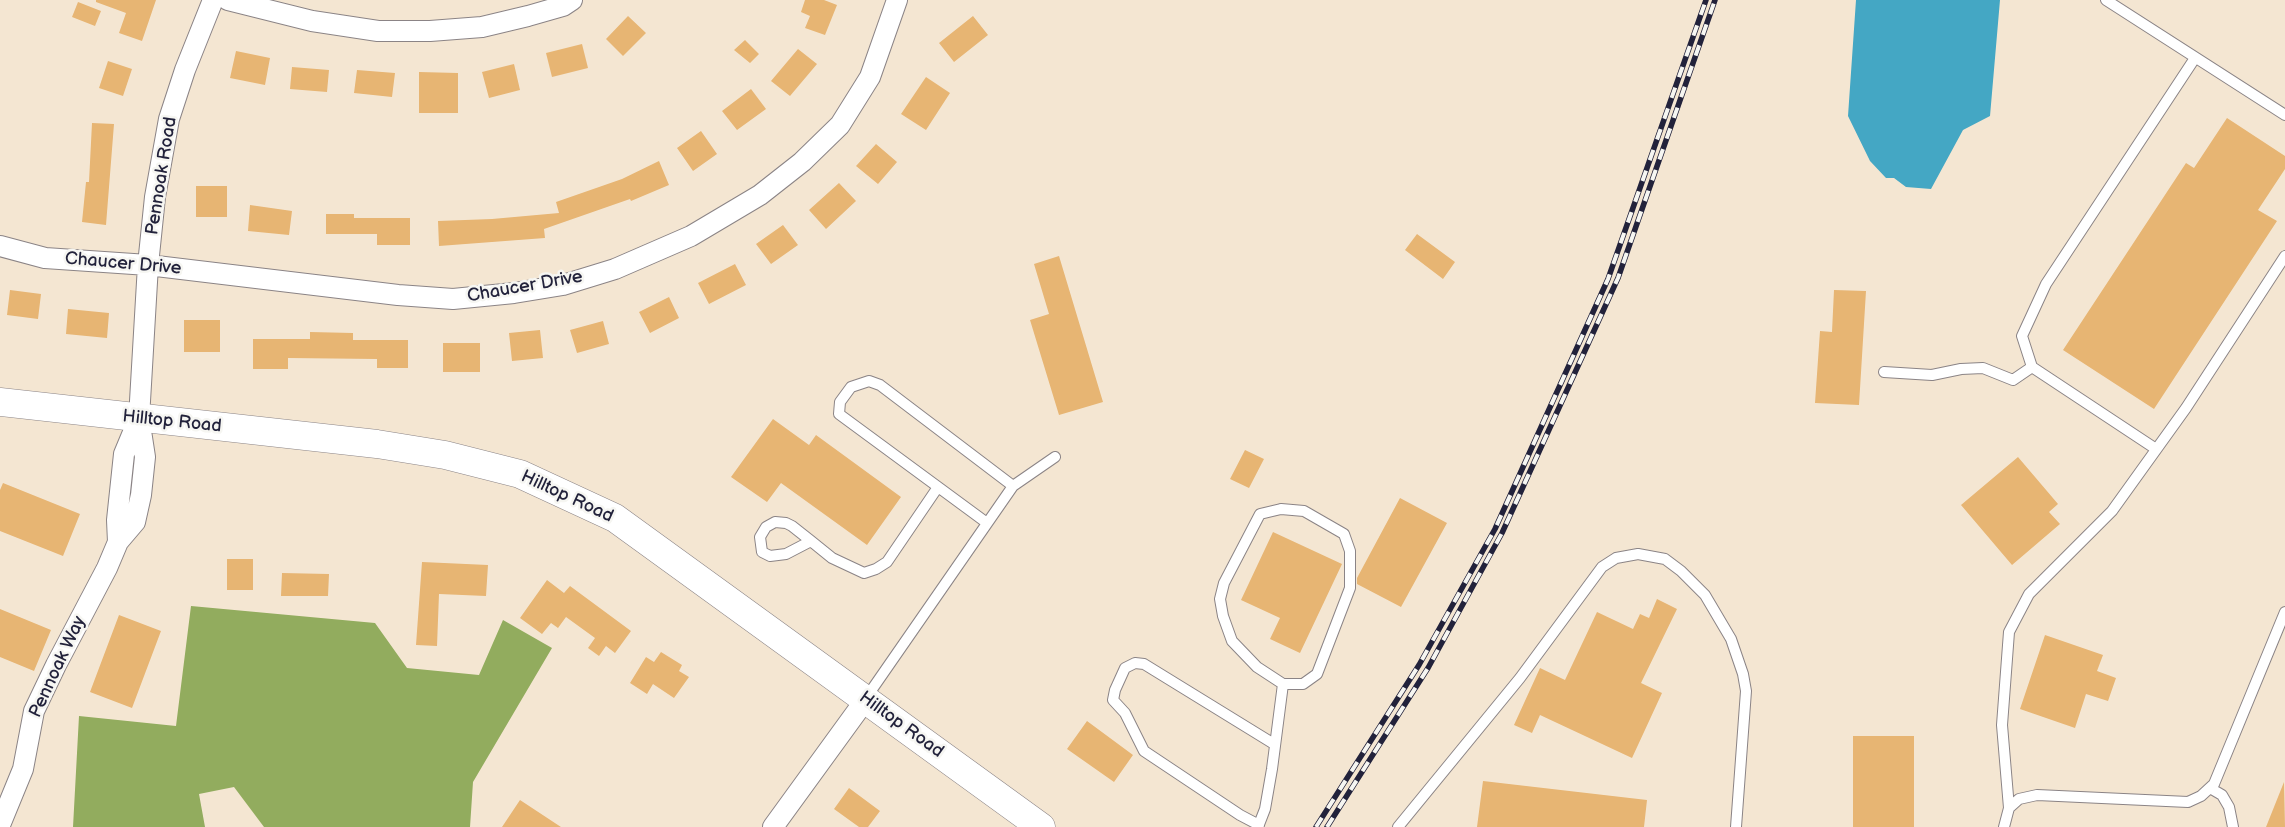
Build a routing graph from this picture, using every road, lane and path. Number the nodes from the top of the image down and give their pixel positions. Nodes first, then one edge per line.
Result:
1 (213, 0) edge
2 (228, 0) edge
3 (572, 0) edge
4 (896, 0) edge
5 (2106, 0) edge
6 (2195, 58) junction
7 (2285, 115) edge
8 (0, 246) edge
9 (2285, 256) edge
10 (148, 265) junction
11 (2032, 368) junction
12 (1884, 372) dead end
13 (0, 402) edge
14 (138, 418) junction
15 (2156, 449) junction
16 (1055, 457) dead end
17 (1013, 486) junction
18 (938, 487) junction
19 (987, 523) junction
20 (811, 541) junction
21 (2285, 612) edge
22 (1283, 684) junction
23 (866, 699) junction
24 (1274, 744) junction
25 (2210, 788) junction
26 (2010, 808) junction
27 (0, 826) edge
28 (1258, 826) edge
29 (772, 827) edge
30 (1041, 827) edge
31 (1398, 827) edge
32 (1736, 827) edge
33 (2004, 827) edge
34 (2233, 827) edge

1 - 10 street, Pennoak Road
2 - 3 street
4 - 10 street, Chaucer Drive
5 - 6 lane
6 - 7 lane
6 - 11 lane
8 - 10 street, Chaucer Drive
9 - 15 lane
10 - 14 street, Pennoak Road
11 - 12 lane
11 - 15 lane
13 - 14 main road, Hilltop Road
14 - 23 main road, Hilltop Road
14 - 27 street, Pennoak Way
15 - 26 lane
16 - 17 lane
17 - 18 lane
17 - 19 lane
18 - 19 lane
18 - 20 lane
19 - 23 lane
20 - 20 lane
21 - 25 lane
22 - 22 lane
22 - 24 lane
23 - 29 street
23 - 30 main road, Hilltop Road
24 - 28 lane
24 - 28 lane
25 - 26 lane
25 - 34 lane
26 - 33 lane
31 - 32 lane

